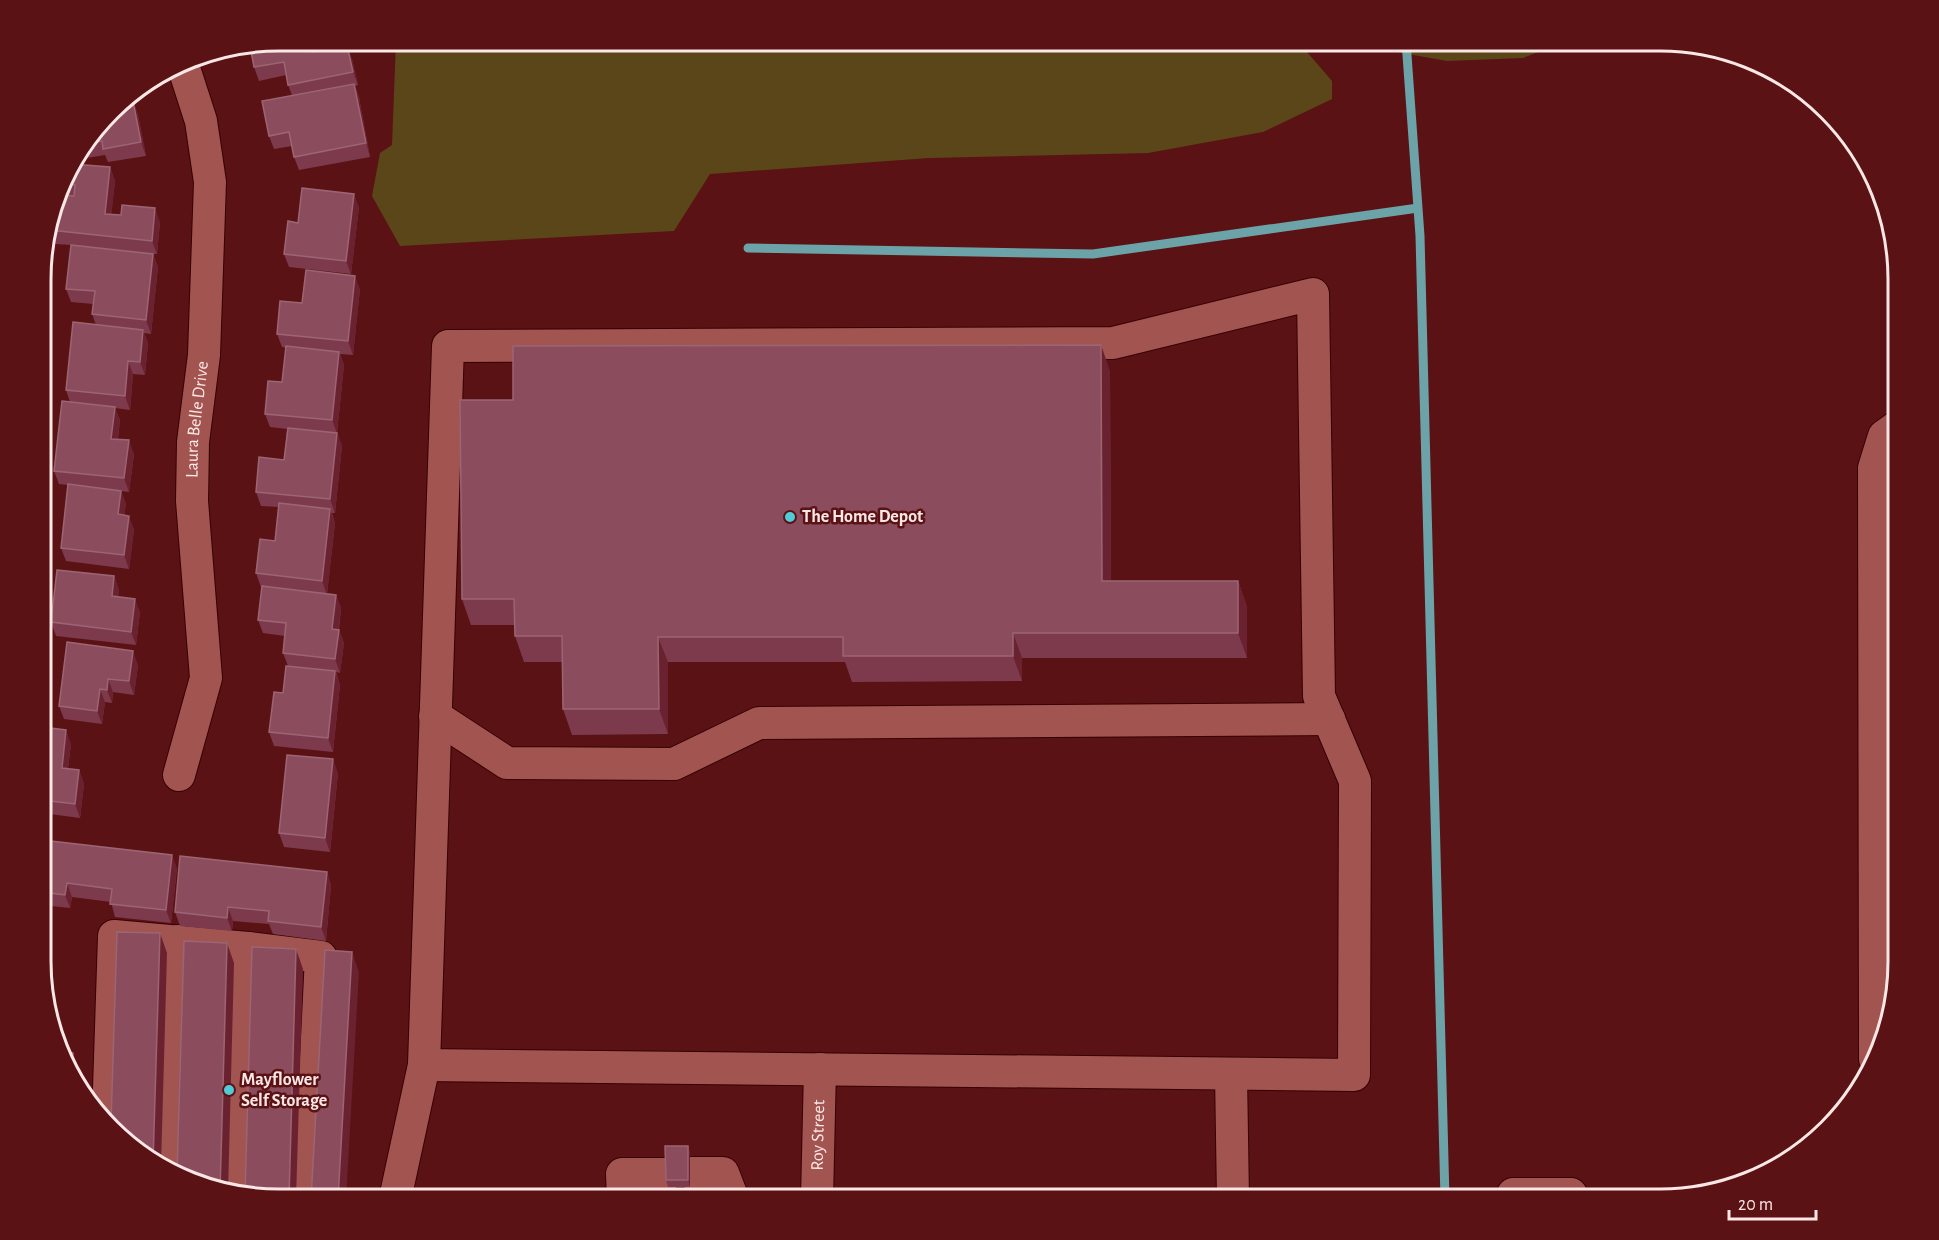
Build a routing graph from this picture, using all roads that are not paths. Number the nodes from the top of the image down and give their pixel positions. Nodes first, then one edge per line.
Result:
1 (185, 71) edge
2 (1888, 433) edge
3 (435, 716) junction
4 (1329, 718) junction
5 (179, 776) dead end
6 (178, 941) junction
7 (248, 948) junction
8 (1875, 1038) edge
9 (424, 1065) junction
10 (820, 1069) junction
11 (1231, 1074) junction
12 (108, 1112) edge
13 (171, 1162) edge
14 (239, 1186) edge
15 (310, 1189) edge
16 (397, 1189) edge
17 (623, 1189) edge
18 (729, 1189) edge
19 (817, 1189) edge
20 (1233, 1189) edge

1 - 5 street, Laura Belle Drive
2 - 8 street
3 - 4 street
3 - 4 street
3 - 9 street
4 - 11 street
6 - 7 street
6 - 12 street
6 - 13 street
7 - 14 street
7 - 15 street
9 - 10 street
9 - 16 street
10 - 11 street
10 - 19 street, Roy Street
11 - 20 street
17 - 18 street

